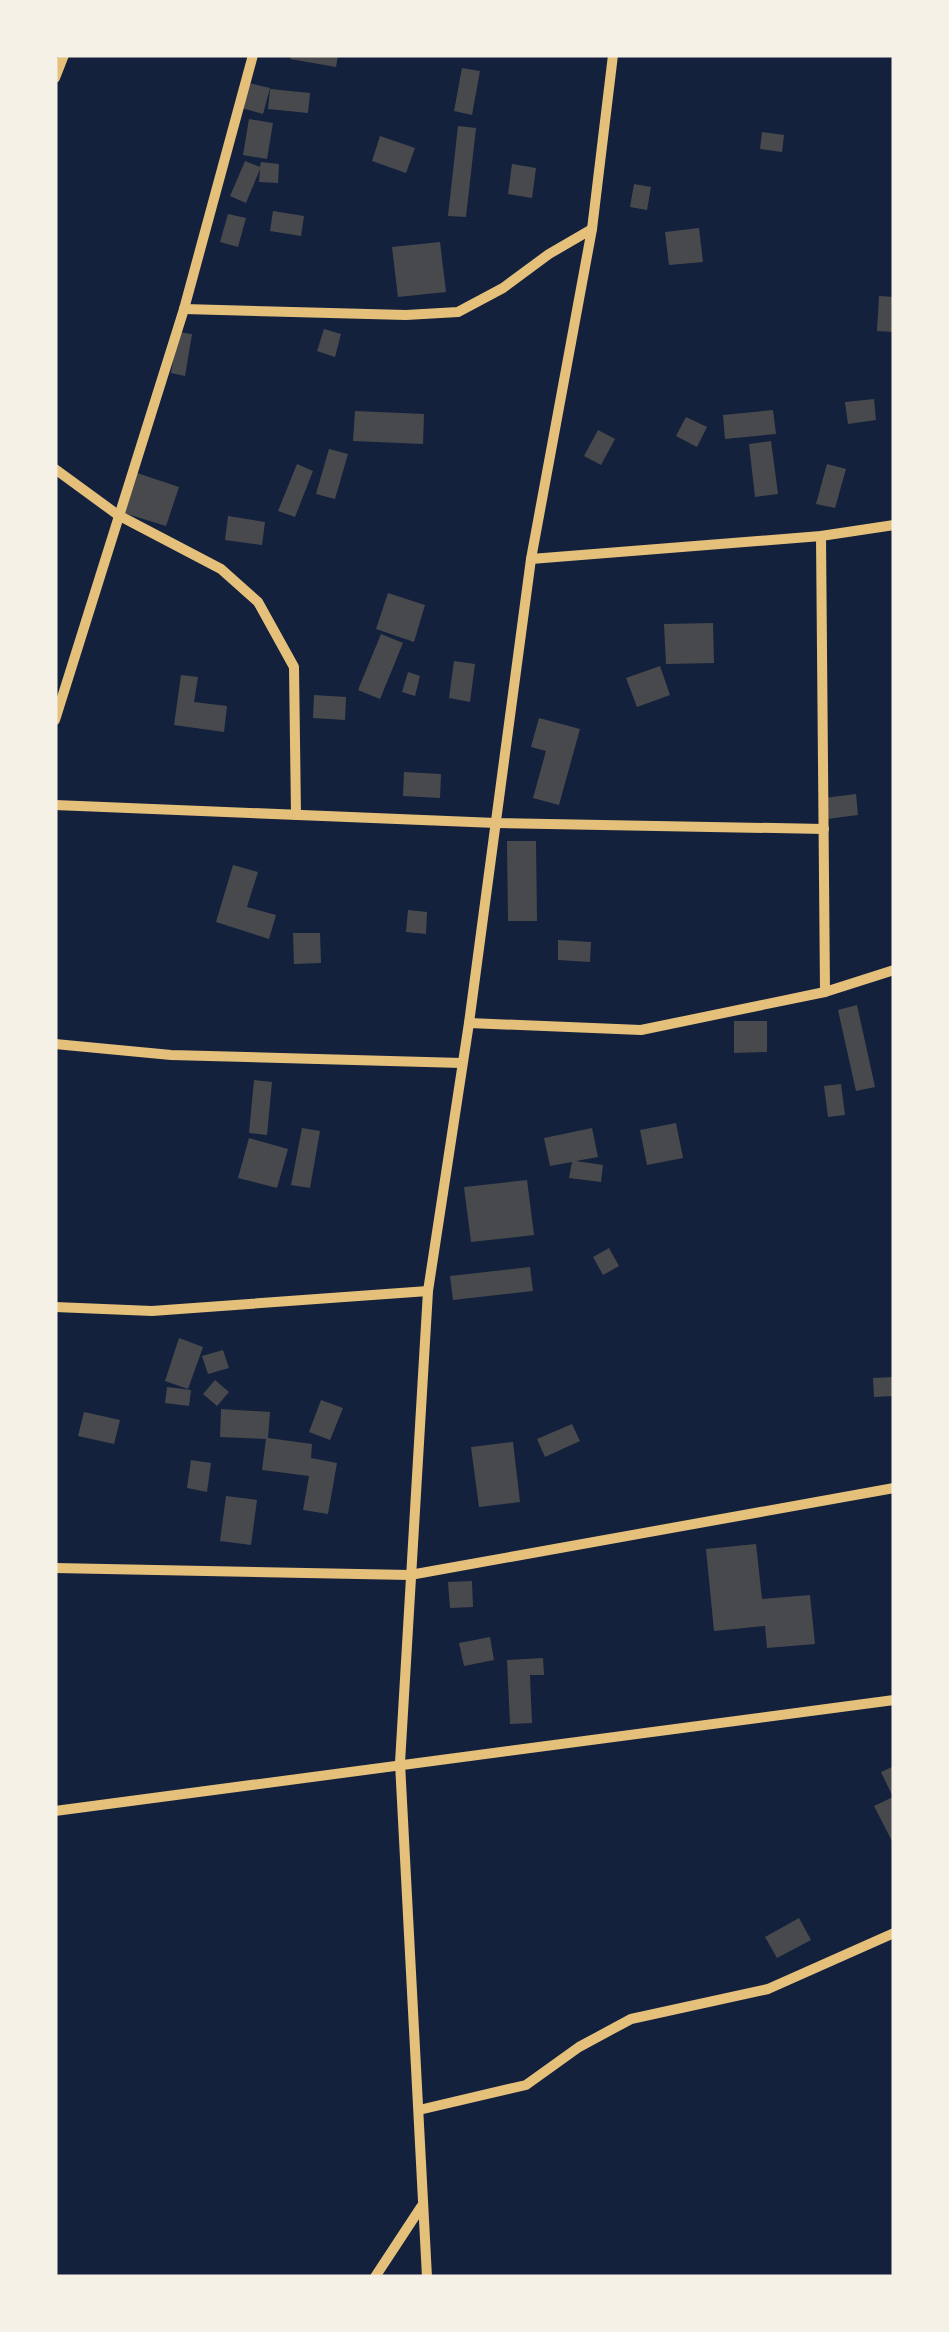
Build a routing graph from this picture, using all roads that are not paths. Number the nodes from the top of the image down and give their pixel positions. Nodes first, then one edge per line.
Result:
1 (64, 55) edge
2 (253, 55) edge
3 (613, 55) edge
4 (55, 78) edge
5 (592, 229) junction
6 (184, 309) junction
7 (55, 469) edge
8 (118, 515) junction
9 (894, 525) edge
10 (821, 536) junction
11 (532, 559) junction
12 (55, 720) edge
13 (55, 805) edge
14 (296, 816) junction
15 (496, 824) junction
16 (824, 830) junction
17 (894, 970) edge
18 (825, 992) junction
19 (469, 1023) junction
20 (55, 1044) edge
21 (462, 1063) junction
22 (428, 1291) junction
23 (55, 1307) edge
24 (894, 1488) edge
25 (55, 1568) edge
26 (410, 1575) junction
27 (894, 1700) edge
28 (400, 1763) junction
29 (55, 1811) edge
30 (894, 1934) edge
31 (419, 2110) junction
32 (422, 2206) junction
33 (375, 2277) edge
34 (427, 2277) edge

1 - 4 street
2 - 6 street
3 - 5 street
5 - 6 street
5 - 11 street
6 - 8 street
7 - 8 street
8 - 12 street
8 - 14 street
9 - 10 street
10 - 11 street
10 - 16 street
11 - 15 street
13 - 14 street
14 - 15 street
15 - 16 street
15 - 19 street
16 - 18 street
17 - 18 street
18 - 19 street
19 - 21 street
20 - 21 street
21 - 22 street
22 - 23 street
22 - 26 street
24 - 26 street
25 - 26 street
26 - 28 street
27 - 28 street
28 - 29 street
28 - 31 street
30 - 31 street
31 - 32 street
32 - 33 street
32 - 34 street

